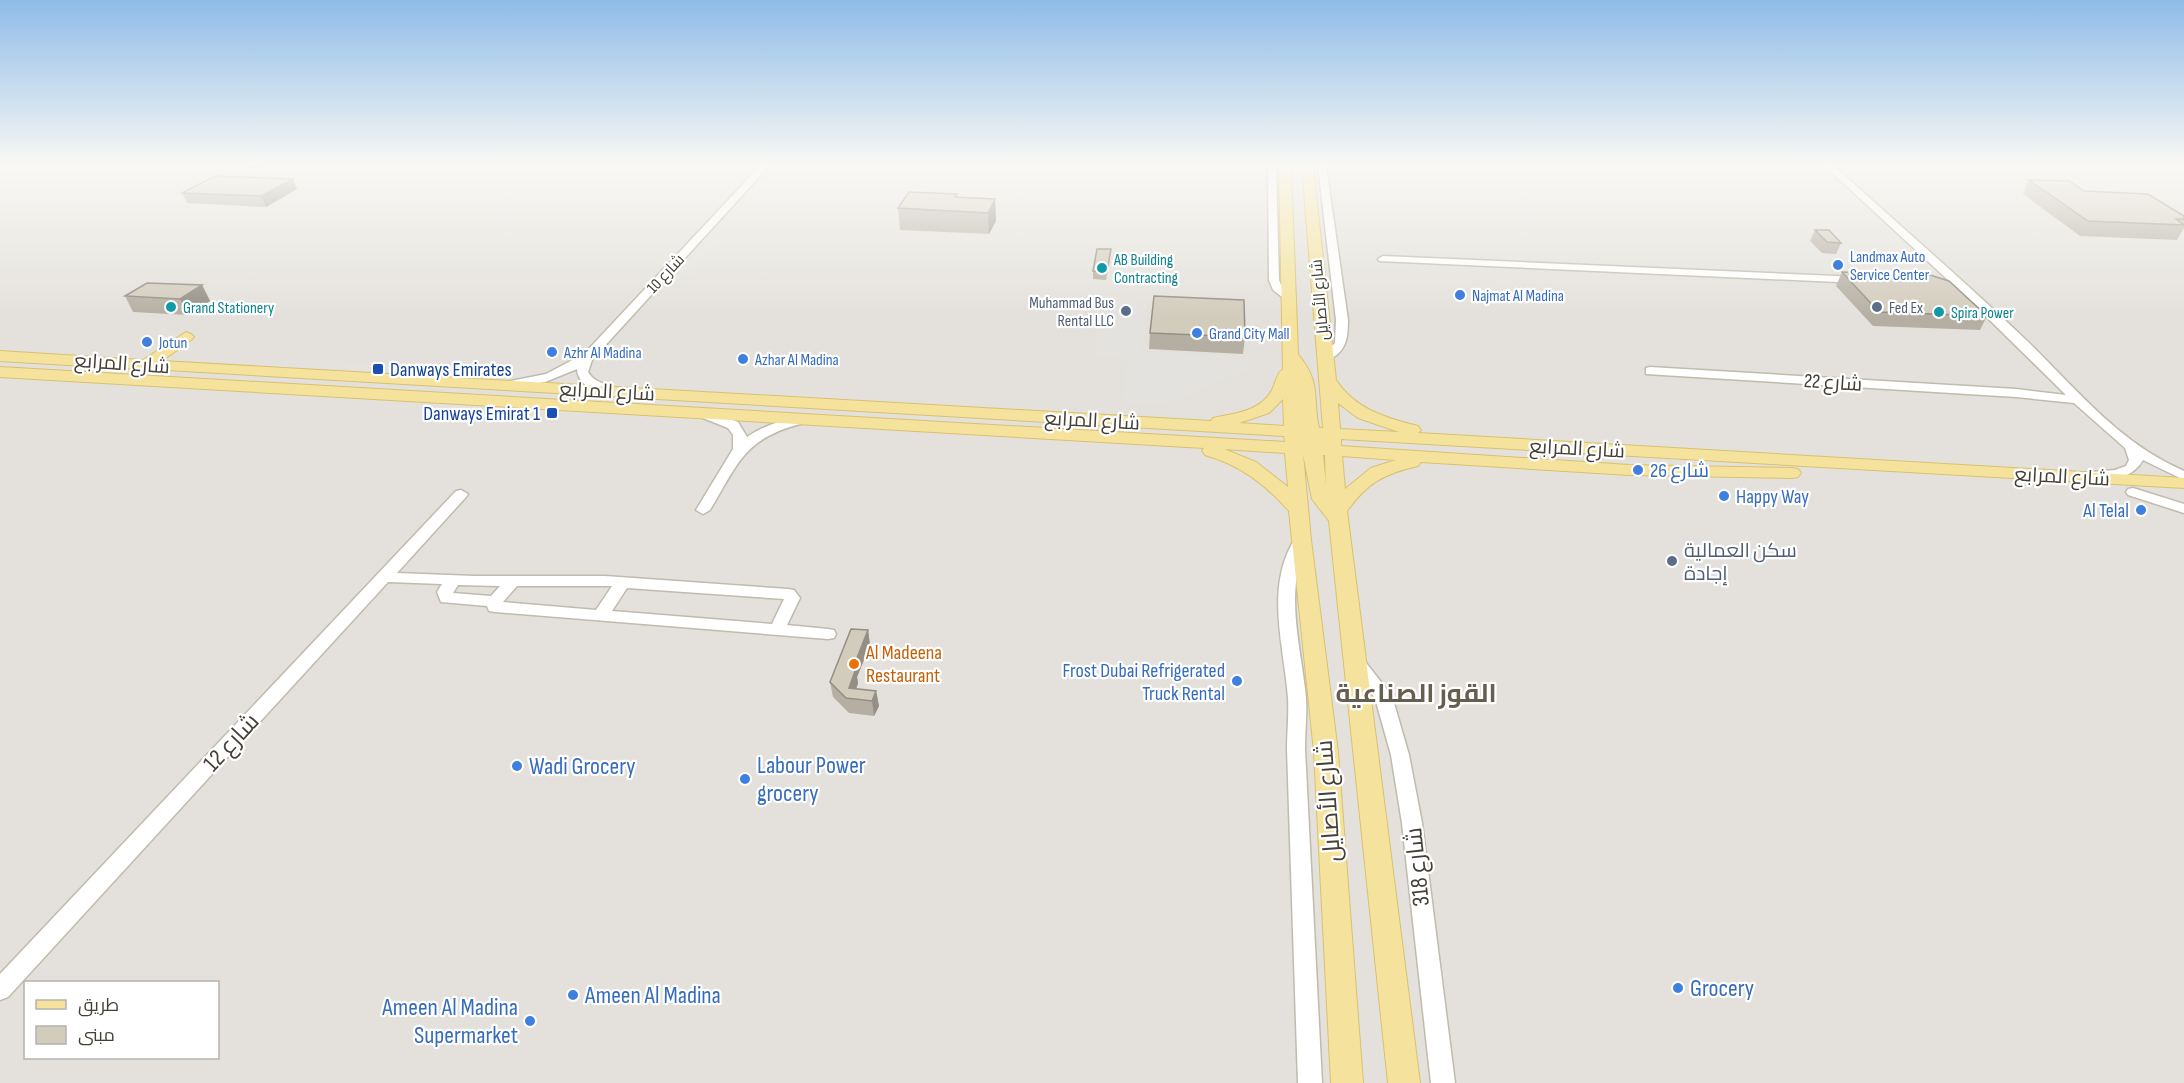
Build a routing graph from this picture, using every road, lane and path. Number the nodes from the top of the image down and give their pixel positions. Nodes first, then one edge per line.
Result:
1 (718, 217) edge
2 (1273, 217) edge
3 (1287, 217) edge
4 (1312, 217) edge
5 (1329, 217) edge
6 (1884, 217) edge
7 (1383, 259) dead end
8 (1868, 280) edge
9 (1925, 283) edge
10 (1958, 284) junction
11 (1290, 300) junction
12 (186, 337) dead end
13 (589, 355) junction
14 (1290, 355) junction
15 (1325, 357) junction
16 (147, 364) junction
17 (1, 367) edge
18 (1650, 371) dead end
19 (2054, 374) junction
20 (1328, 380) junction
21 (504, 385) junction
22 (613, 391) junction
23 (2037, 394) junction
24 (2078, 397) junction
25 (708, 415) junction
26 (2098, 417) junction
27 (799, 420) junction
28 (1175, 434) junction
29 (1131, 439) junction
30 (1313, 442) junction
31 (1501, 444) junction
32 (740, 448) junction
33 (2132, 449) junction
34 (1458, 460) junction
35 (2062, 476) junction
36 (2184, 476) edge
37 (2184, 483) edge
38 (2133, 492) junction
39 (460, 494) dead end
40 (2184, 494) edge
41 (2184, 509) edge
42 (703, 510) dead end
43 (1299, 510) junction
44 (1338, 515) junction
45 (1301, 540) junction
46 (384, 577) junction
47 (454, 580) junction
48 (513, 581) junction
49 (623, 582) junction
50 (495, 601) junction
51 (600, 617) junction
52 (777, 630) junction
53 (828, 634) dead end
54 (1357, 663) junction
55 (0, 990) edge
56 (1310, 1083) edge
57 (1347, 1083) edge
58 (1404, 1083) edge
59 (1443, 1083) edge

1 - 13 street, شارع 10
2 - 11 street
3 - 11 main road, شارع الأصايل
4 - 15 main road, شارع الأصايل
5 - 15 street
6 - 10 street, شارع 22
7 - 8 street
9 - 10 street
10 - 19 street, شارع 22
11 - 14 main road, شارع الأصايل
12 - 16 main road
13 - 21 street, شارع 10
13 - 22 street
14 - 28 main road, شارع الأصايل
14 - 30 main road
15 - 20 main road, شارع الأصايل
16 - 17 main road, شارع المرابع
16 - 21 main road, شارع المرابع
17 - 25 main road, شارع المرابع
18 - 23 street, شارع 22
19 - 23 street
19 - 24 street, شارع 22
20 - 30 main road, شارع الأصايل
20 - 31 main road
21 - 22 main road, شارع المرابع
22 - 28 main road, شارع المرابع
23 - 24 street, شارع 22
23 - 26 street, شارع 22
24 - 26 street, شارع 22
25 - 27 main road, شارع المرابع
25 - 32 street
26 - 33 street, شارع 22
27 - 29 main road, شارع المرابع
27 - 32 street
28 - 29 main road, شارع المرابع
28 - 30 main road, شارع المرابع
28 - 43 main road
29 - 30 main road
30 - 31 main road
30 - 34 main road, شارع المرابع
30 - 43 main road, شارع الأصايل
30 - 44 main road, شارع الأصايل
31 - 35 main road, شارع المرابع
32 - 42 street
33 - 35 street
33 - 36 street, شارع 22
34 - 38 main road, شارع المرابع
34 - 44 main road
35 - 37 main road, شارع المرابع
38 - 40 main road, شارع المرابع
38 - 41 street
39 - 46 street, شارع 12
43 - 45 main road, شارع الأصايل
44 - 54 main road, شارع الأصايل
45 - 56 street
45 - 57 main road, شارع الأصايل
46 - 47 street
46 - 55 street, شارع 12
47 - 48 street
47 - 50 street
48 - 49 street
48 - 50 street
49 - 51 street
49 - 52 street
50 - 51 street
51 - 52 street
52 - 53 street
54 - 58 main road, شارع الأصايل
54 - 59 street, شارع 318

